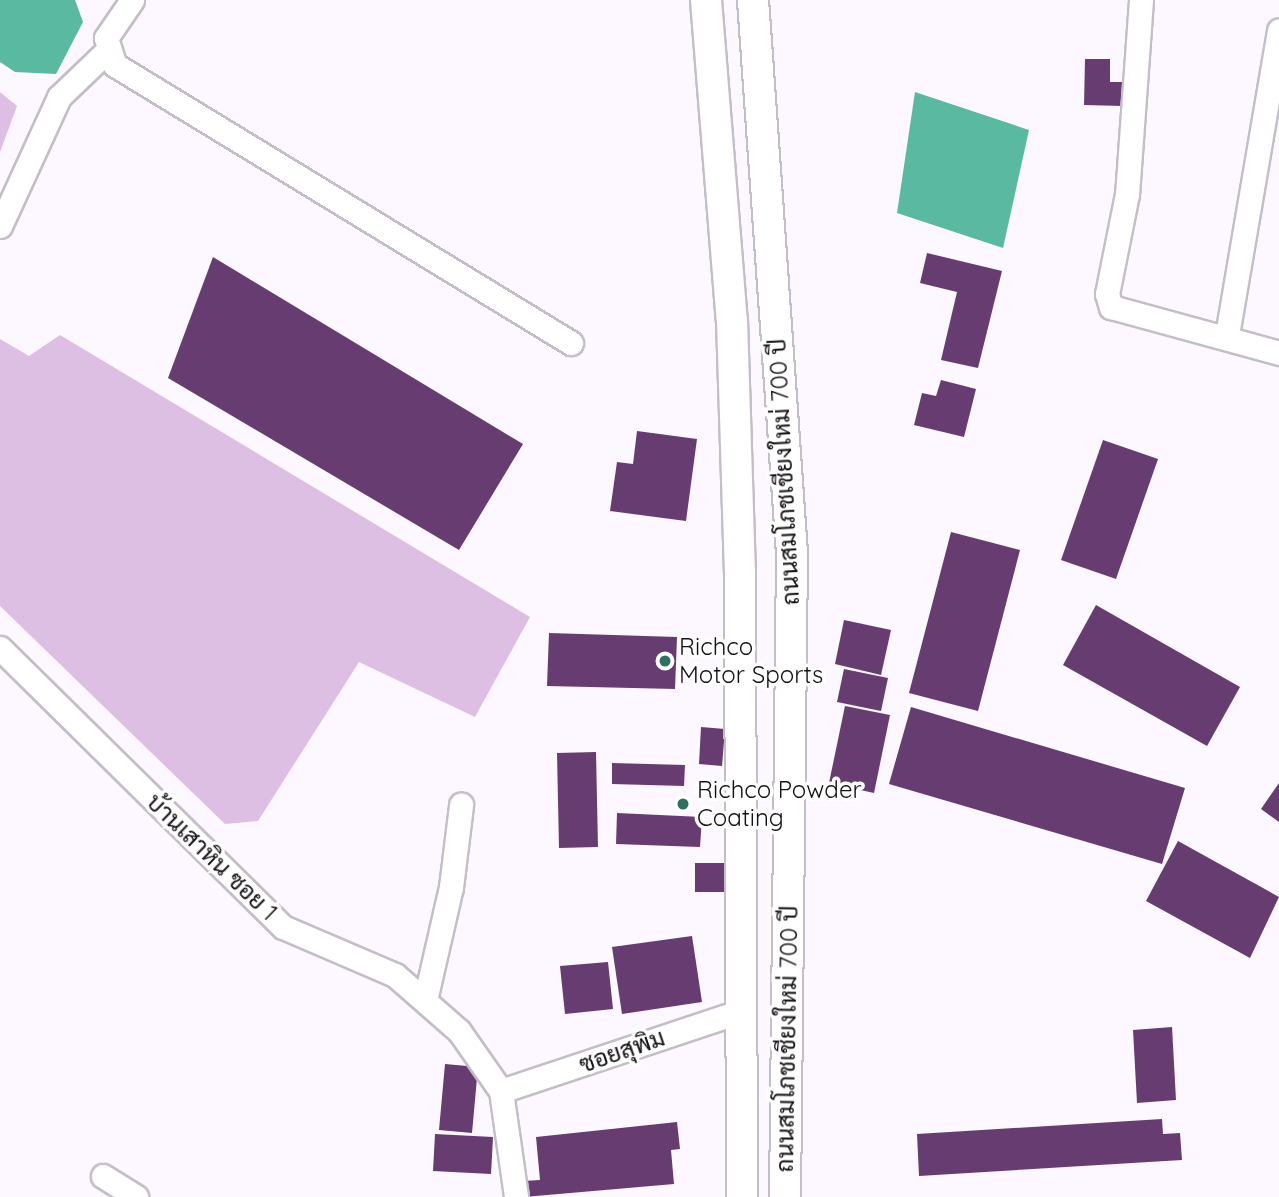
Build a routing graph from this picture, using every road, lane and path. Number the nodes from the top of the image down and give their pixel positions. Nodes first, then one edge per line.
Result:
1 (132, 0) edge
2 (706, 0) edge
3 (753, 0) edge
4 (1141, 0) edge
5 (1279, 30) edge
6 (106, 52) junction
7 (1272, 117) edge
8 (0, 226) edge
9 (1227, 335) junction
10 (570, 343) dead end
11 (1279, 353) edge
12 (0, 648) edge
13 (461, 805) dead end
14 (426, 996) junction
15 (742, 1010) junction
16 (502, 1091) junction
17 (103, 1176) dead end
18 (136, 1197) edge
19 (516, 1197) edge
20 (742, 1197) edge
21 (785, 1197) edge

1 - 6 street
2 - 15 main road, ถนนสมโภชเชียงใหม่ 700 ปี
3 - 21 main road, ถนนสมโภชเชียงใหม่ 700 ปี
4 - 9 street
5 - 7 street
6 - 8 street
6 - 10 street
7 - 9 street
9 - 11 street
12 - 14 street, บ้านเสาหิน ซอย 1
13 - 14 street
14 - 16 street, บ้านเสาหิน ซอย 1
15 - 16 street, ซอยสุพิม
15 - 20 main road, ถนนสมโภชเชียงใหม่ 700 ปี
16 - 19 street
17 - 18 street

